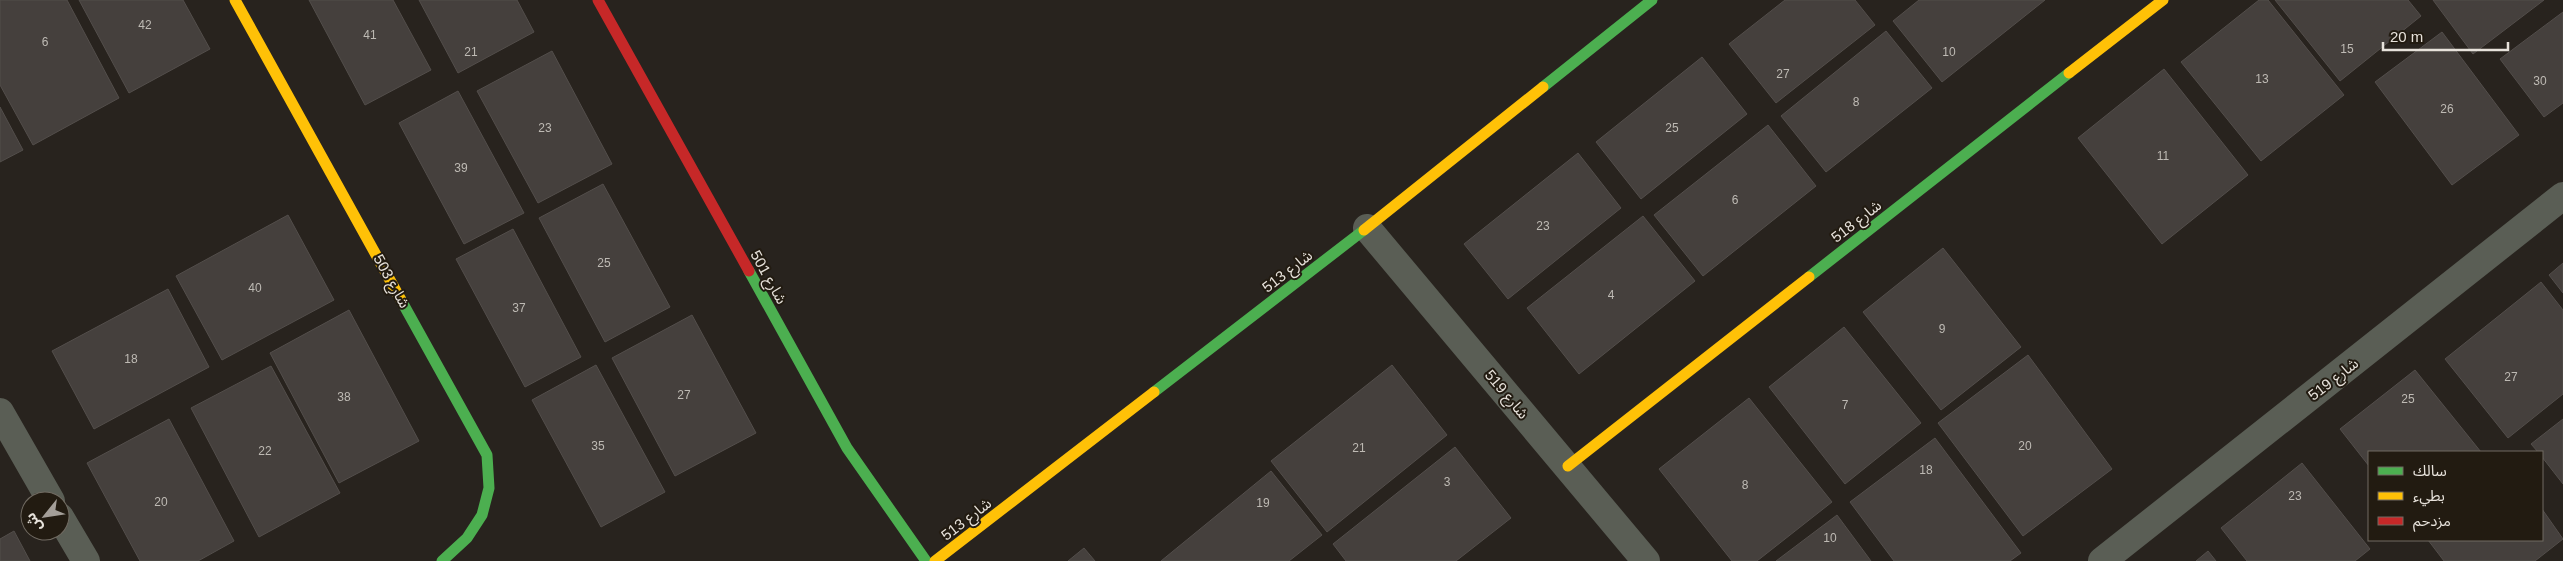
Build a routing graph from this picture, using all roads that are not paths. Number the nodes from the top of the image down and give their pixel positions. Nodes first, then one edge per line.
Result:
1 (235, 0) edge
2 (598, 0) edge
3 (1652, 0) edge
4 (2163, 0) edge
5 (2563, 196) edge
6 (1367, 228) junction
7 (0, 412) edge
8 (1568, 466) junction
9 (45, 491) edge
10 (70, 534) edge
11 (86, 561) edge
12 (442, 561) edge
13 (926, 561) edge
14 (935, 561) edge
15 (1646, 561) edge
16 (2102, 561) edge

1 - 12 street, شارع 503
2 - 13 street, شارع 501
3 - 6 street, شارع 513
4 - 8 street, شارع 518
5 - 16 street, شارع 519
6 - 8 street, شارع 519
6 - 14 street, شارع 513
7 - 9 street
8 - 15 street, شارع 519
10 - 11 street

